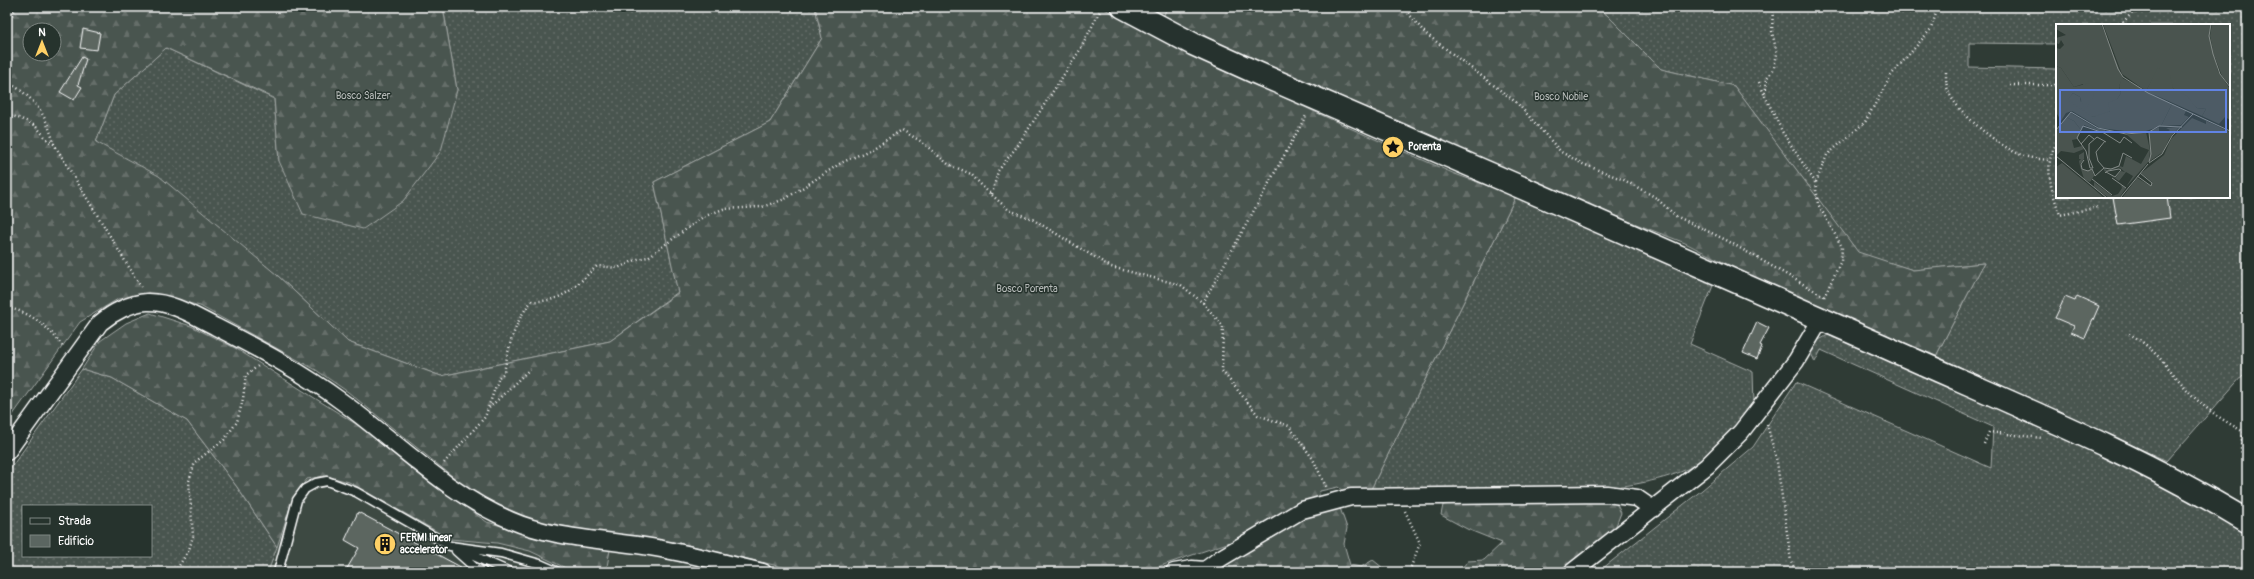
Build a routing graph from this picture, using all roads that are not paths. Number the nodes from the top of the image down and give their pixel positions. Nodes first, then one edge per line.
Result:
1 (1123, 7) edge
2 (1818, 317) junction
3 (7, 452) edge
4 (1653, 509) junction
5 (2247, 521) edge
6 (450, 546) junction
7 (1205, 571) edge
8 (278, 572) edge
9 (483, 572) edge
10 (510, 572) edge
11 (558, 572) edge
12 (764, 572) edge
13 (1174, 572) edge
14 (1572, 572) edge

1 - 2 main road
2 - 4 street
2 - 5 main road
3 - 12 street
4 - 7 street
4 - 14 street
6 - 8 lane
6 - 9 lane
6 - 10 lane
6 - 11 lane
7 - 13 street

